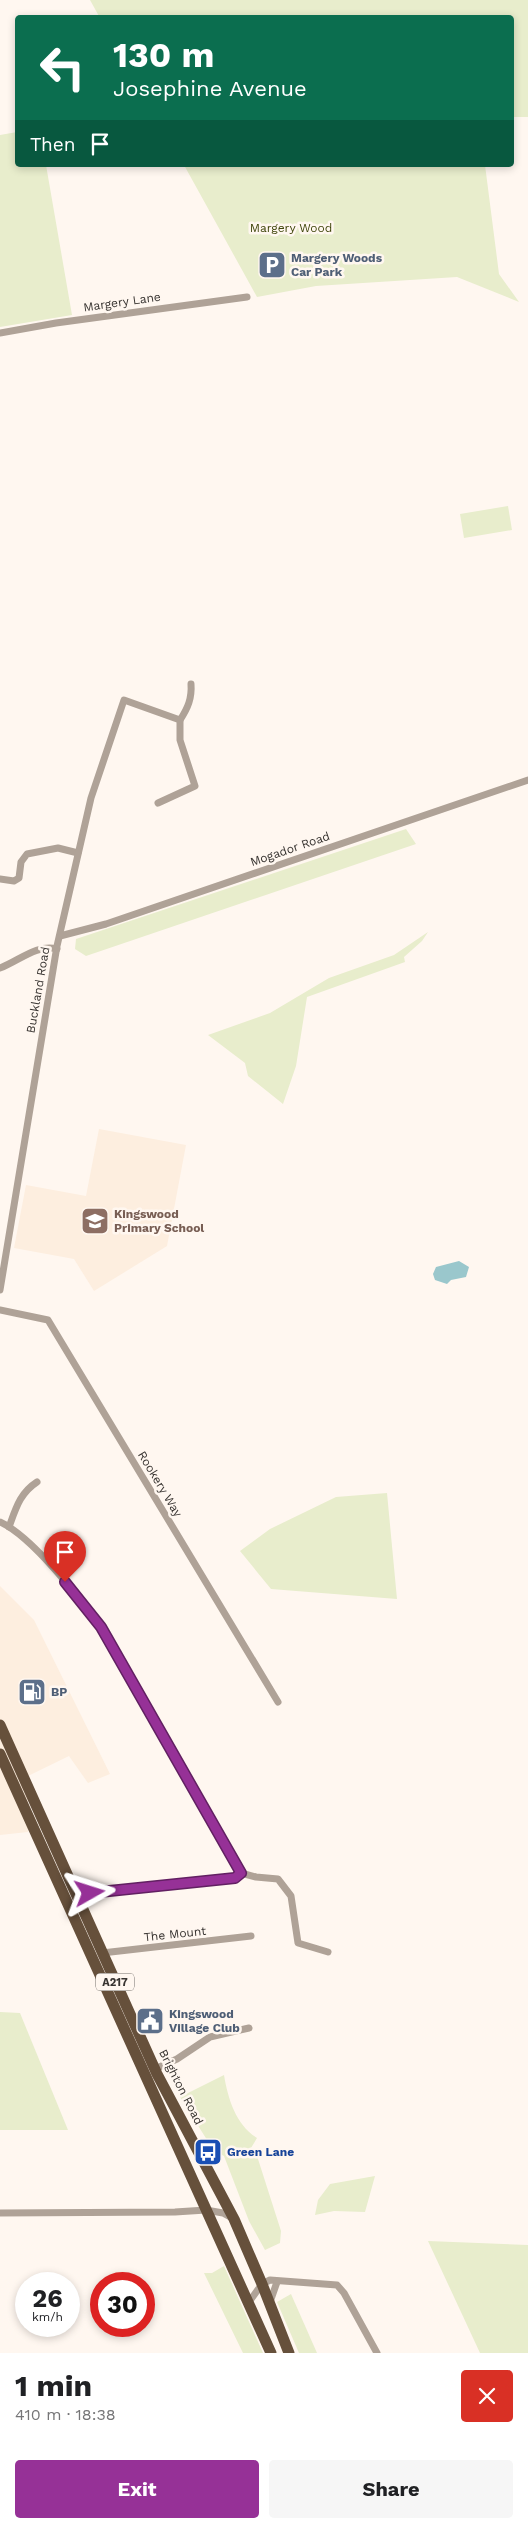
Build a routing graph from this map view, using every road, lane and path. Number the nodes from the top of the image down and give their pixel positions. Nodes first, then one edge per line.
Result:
1 (247, 297) dead end
2 (0, 333) edge
3 (191, 684) dead end
4 (180, 720) junction
5 (528, 780) edge
6 (158, 803) dead end
7 (78, 853) junction
8 (0, 879) edge
9 (60, 936) junction
10 (57, 949) junction
11 (0, 968) edge
12 (0, 1290) edge
13 (0, 1310) edge
14 (37, 1482) dead end
15 (0, 1522) edge
16 (9, 1527) junction
17 (278, 1702) dead end
18 (0, 1725) edge
19 (0, 1754) edge
20 (241, 1873) junction
21 (78, 1899) junction
22 (251, 1936) dead end
23 (328, 1952) dead end
24 (102, 1953) junction
25 (249, 2028) dead end
26 (155, 2070) junction
27 (206, 2210) junction
28 (0, 2213) edge
29 (234, 2219) junction
30 (277, 2282) junction
31 (262, 2284) junction
32 (248, 2302) junction
33 (270, 2302) junction
34 (271, 2353) edge
35 (289, 2353) edge
36 (377, 2353) edge

1 - 2 street, Margery Lane
3 - 4 street
4 - 6 street
4 - 7 street, Buckland Road
5 - 9 street, Mogador Road
7 - 8 street
7 - 9 street, Buckland Road
9 - 10 street, Buckland Road
10 - 11 street
10 - 12 street, Buckland Road
13 - 17 street, Rookery Way
14 - 16 street
15 - 16 street
16 - 20 street
18 - 21 highway, Brighton Road / A217
19 - 27 highway, A217
20 - 21 street
20 - 23 street
21 - 24 highway, Brighton Road / A217
22 - 24 street, The Mount
24 - 26 highway, Brighton Road / A217
25 - 26 street
26 - 29 highway, Brighton Road / A217
27 - 28 street
27 - 29 street
27 - 32 highway, A217
29 - 31 highway, Brighton Road / A217
30 - 31 street
30 - 33 street
30 - 36 street
31 - 32 street
31 - 33 highway, Brighton Road / A217
32 - 34 highway, A217
33 - 35 highway, Brighton Road / A217

